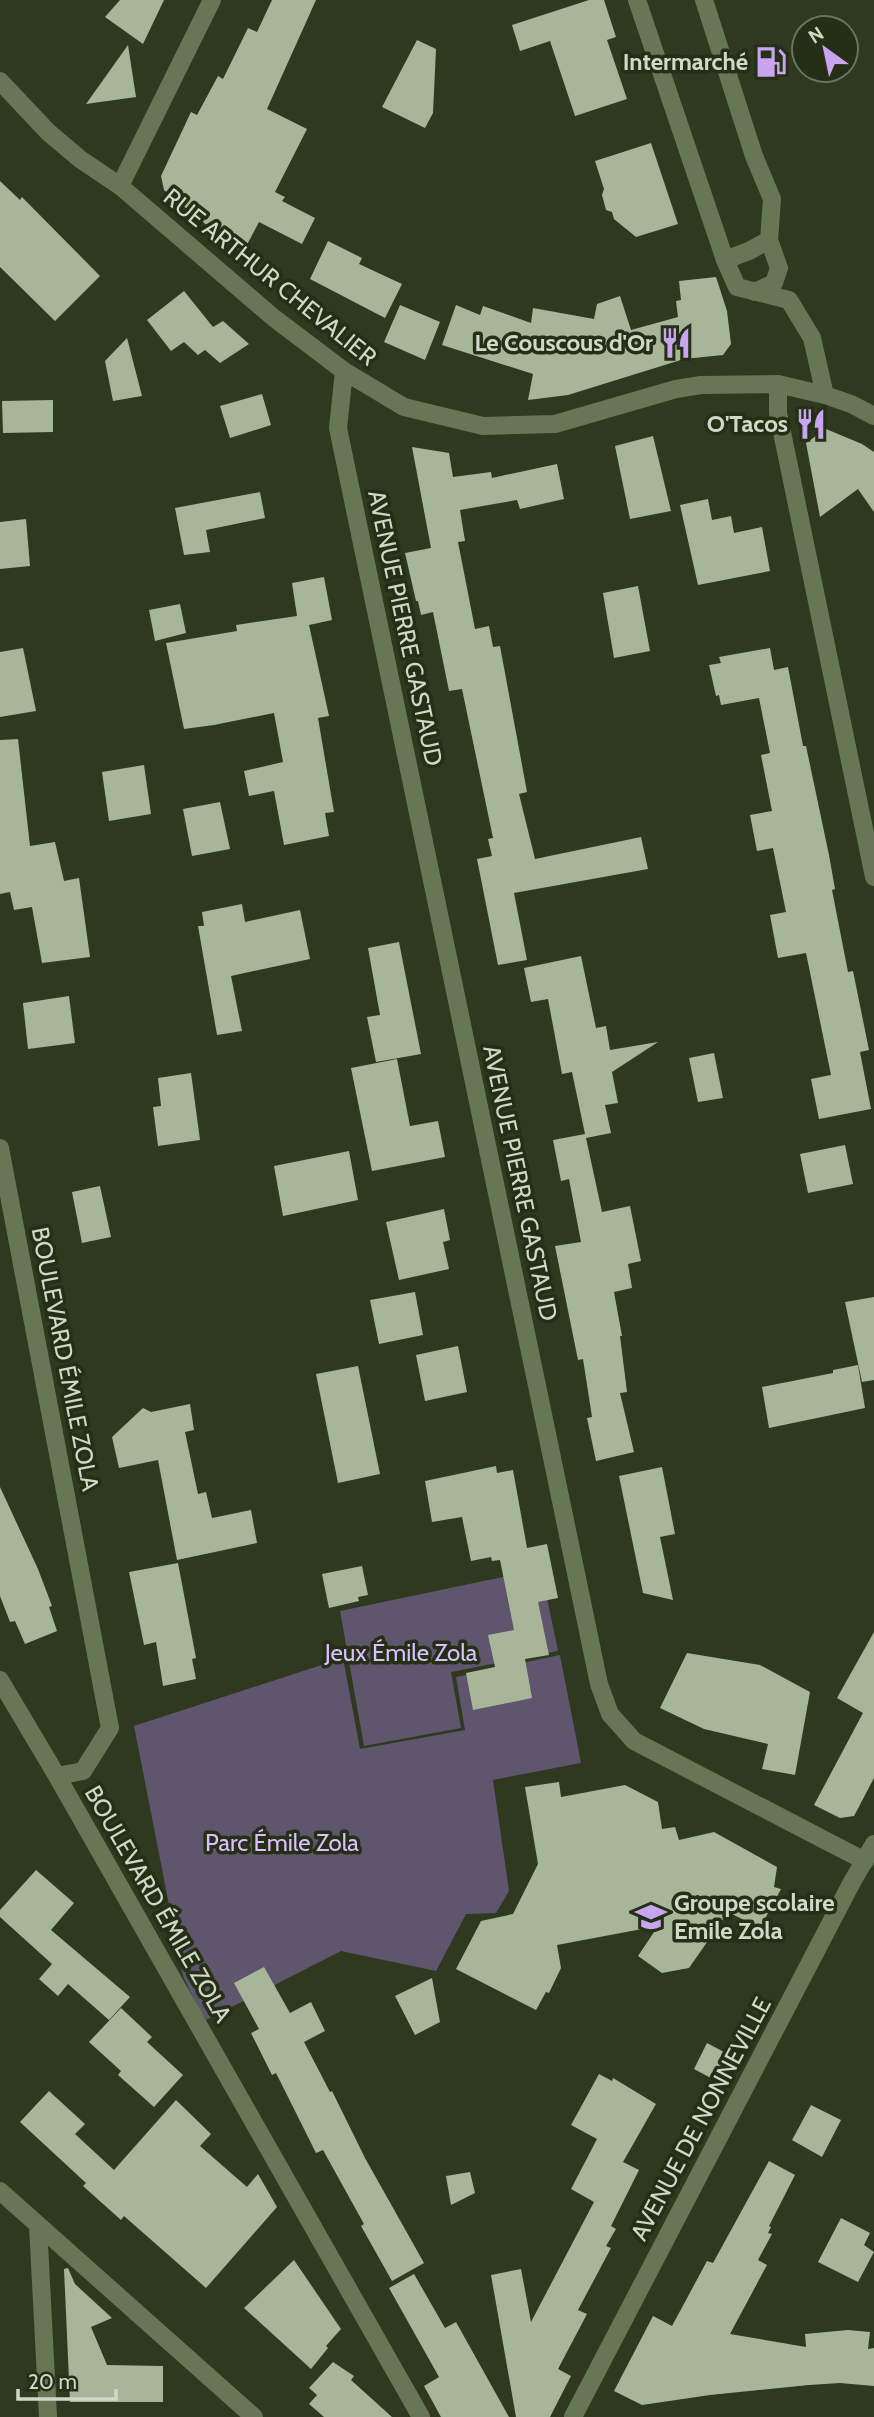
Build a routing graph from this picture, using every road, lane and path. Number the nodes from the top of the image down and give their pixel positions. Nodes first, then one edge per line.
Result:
1 (212, 0) edge
2 (637, 0) edge
3 (704, 0) edge
4 (0, 80) edge
5 (120, 186) junction
6 (769, 240) junction
7 (725, 260) junction
8 (755, 292) junction
9 (344, 371) junction
10 (778, 384) junction
11 (825, 395) junction
12 (874, 416) edge
13 (874, 877) edge
14 (0, 1148) edge
15 (0, 1680) edge
16 (57, 1776) junction
17 (874, 1844) edge
18 (865, 1861) junction
19 (0, 2192) edge
20 (38, 2225) junction
21 (48, 2417) edge
22 (254, 2417) edge
23 (421, 2417) edge
24 (573, 2417) edge

1 - 5 street
2 - 7 street
3 - 6 street
4 - 5 street, RUE ARTHUR CHEVALIER
5 - 9 street, RUE ARTHUR CHEVALIER
6 - 7 street
6 - 8 street
7 - 8 street
8 - 11 street
9 - 10 street, RUE ARTHUR CHEVALIER
9 - 18 street, AVENUE PIERRE GASTAUD
10 - 11 street, RUE ARTHUR CHEVALIER
10 - 13 street
11 - 12 street, RUE ARTHUR CHEVALIER
14 - 16 street, BOULEVARD ÉMILE ZOLA
15 - 16 street
16 - 23 street, BOULEVARD ÉMILE ZOLA
17 - 18 street, AVENUE DE NONNEVILLE
18 - 24 street, AVENUE DE NONNEVILLE
19 - 20 street
20 - 21 street
20 - 22 street

